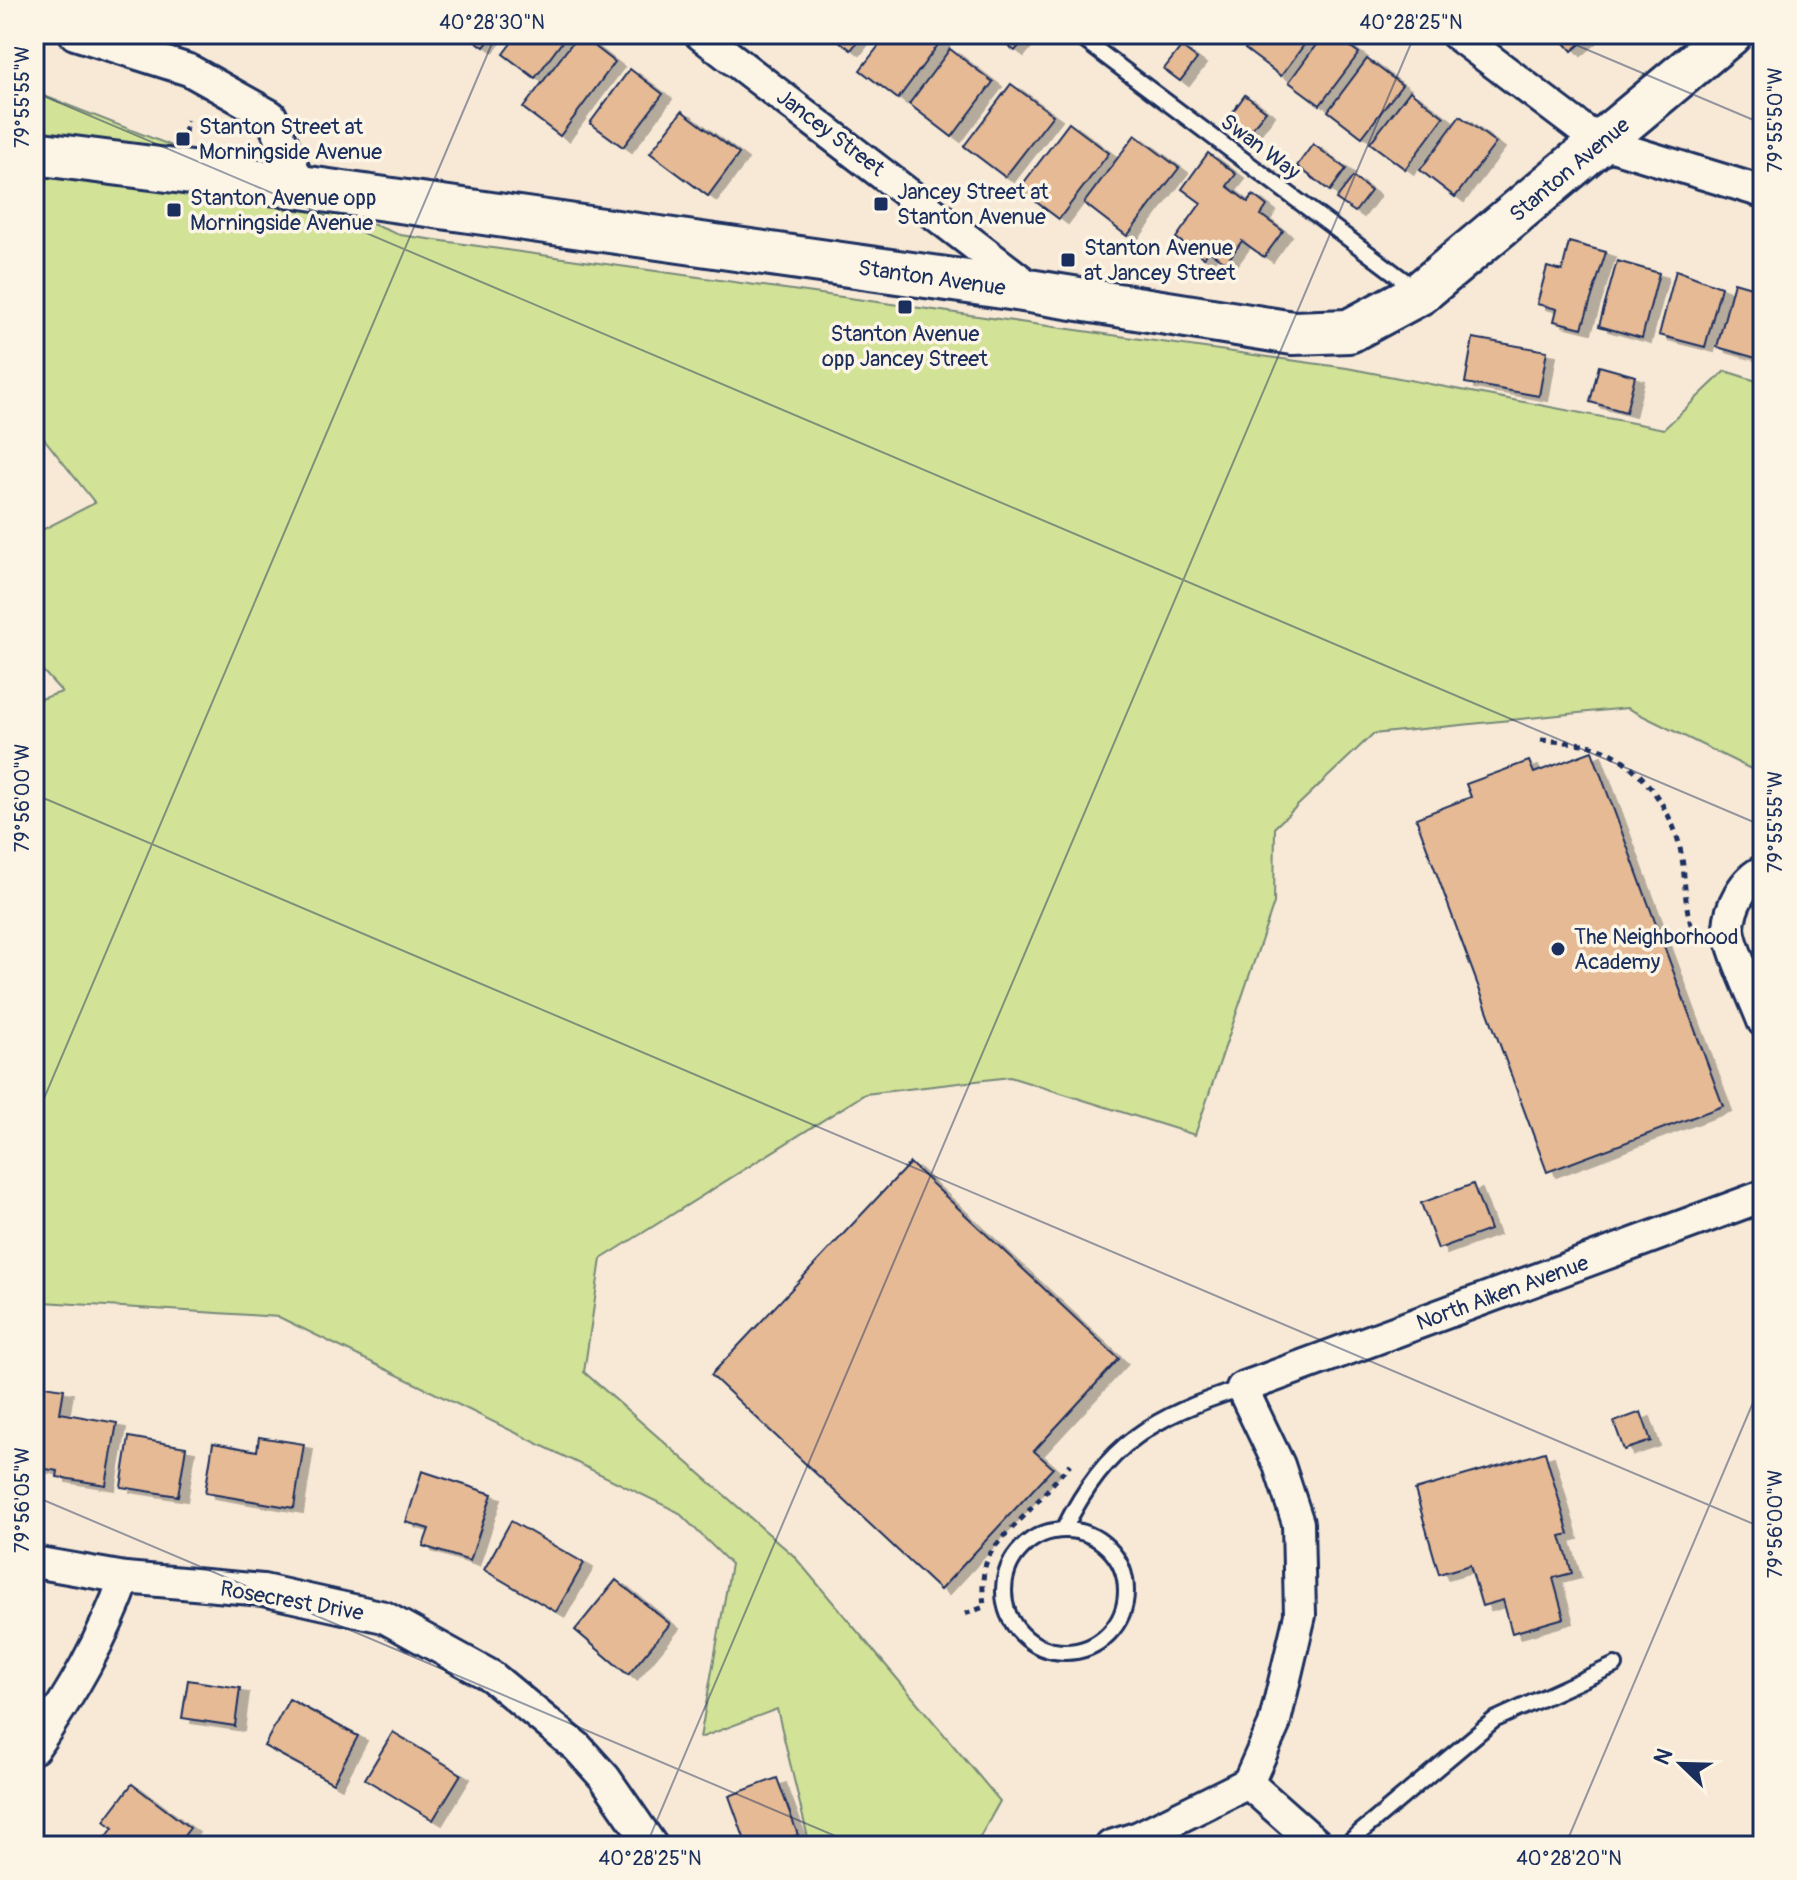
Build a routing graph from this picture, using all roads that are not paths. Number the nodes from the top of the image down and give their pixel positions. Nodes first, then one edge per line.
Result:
1 (75, 34) edge
2 (700, 34) edge
3 (1076, 34) edge
4 (1456, 34) edge
5 (1730, 34) edge
6 (1599, 142) junction
7 (34, 153) edge
8 (301, 187) junction
9 (1763, 192) edge
10 (1036, 292) junction
11 (1420, 293) junction
12 (1763, 871) edge
13 (1763, 1021) edge
14 (1763, 1196) edge
15 (1242, 1388) junction
16 (1064, 1529) junction
17 (34, 1562) edge
18 (125, 1578) junction
19 (1615, 1665) dead end
20 (34, 1748) edge
21 (1248, 1783) junction
22 (652, 1846) edge
23 (1111, 1846) edge
24 (1319, 1846) edge
25 (1344, 1846) edge

1 - 8 street
2 - 10 street, Jancey Street
3 - 11 lane, Swan Way
4 - 6 street
5 - 6 street, Stanton Avenue
6 - 9 street
6 - 11 street, Stanton Avenue
7 - 8 street, Stanton Avenue
8 - 10 street, Stanton Avenue
10 - 11 street, Stanton Avenue
12 - 13 street
14 - 15 street, North Aiken Avenue
15 - 16 lane
15 - 21 street
16 - 16 lane
17 - 18 street, Rosecrest Drive
18 - 20 street
18 - 22 street, Rosecrest Drive
19 - 25 lane
21 - 23 street
21 - 24 street

